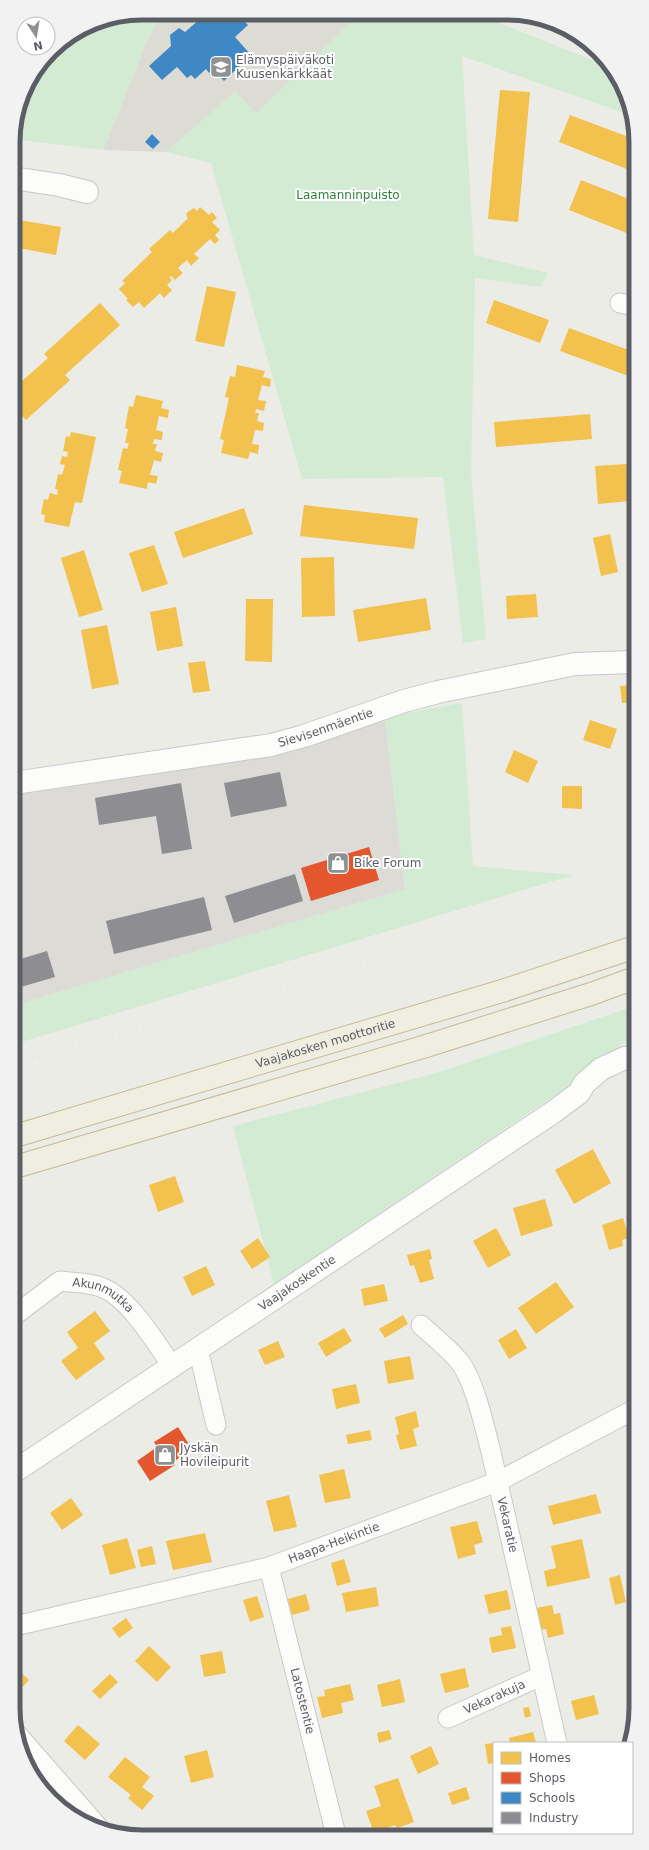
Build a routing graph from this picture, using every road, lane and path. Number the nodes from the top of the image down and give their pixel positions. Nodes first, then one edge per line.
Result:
1 (20, 179) edge
2 (87, 192) dead end
3 (629, 662) edge
4 (20, 782) edge
5 (629, 949) edge
6 (629, 980) edge
7 (629, 1058) edge
8 (20, 1135) edge
9 (20, 1166) edge
10 (20, 1311) edge
11 (421, 1325) dead end
12 (194, 1351) junction
13 (172, 1366) junction
14 (629, 1411) edge
15 (216, 1425) dead end
16 (20, 1468) edge
17 (497, 1482) junction
18 (269, 1567) junction
19 (20, 1625) edge
20 (541, 1676) junction
21 (448, 1718) dead end
22 (557, 1742) edge
23 (25, 1745) edge
24 (78, 1812) edge
25 (335, 1830) edge

1 - 2 main road
3 - 4 main road, Sievisenmäentie
5 - 8 highway, Vaajakosken moottoritie
6 - 9 highway
7 - 12 main road, Vaajakoskentie
10 - 13 street, Akunmutka
11 - 17 street, Vekaratie
12 - 13 main road, Vaajakoskentie
12 - 15 street
13 - 16 main road, Vaajakoskentie
14 - 17 street, Haapa-Heikintie
17 - 18 street, Haapa-Heikintie
17 - 20 street, Vekaratie
18 - 19 street, Haapa-Heikintie
18 - 25 street, Latostentie
20 - 21 street, Vekarakuja
20 - 22 street, Vekaratie
23 - 24 street

